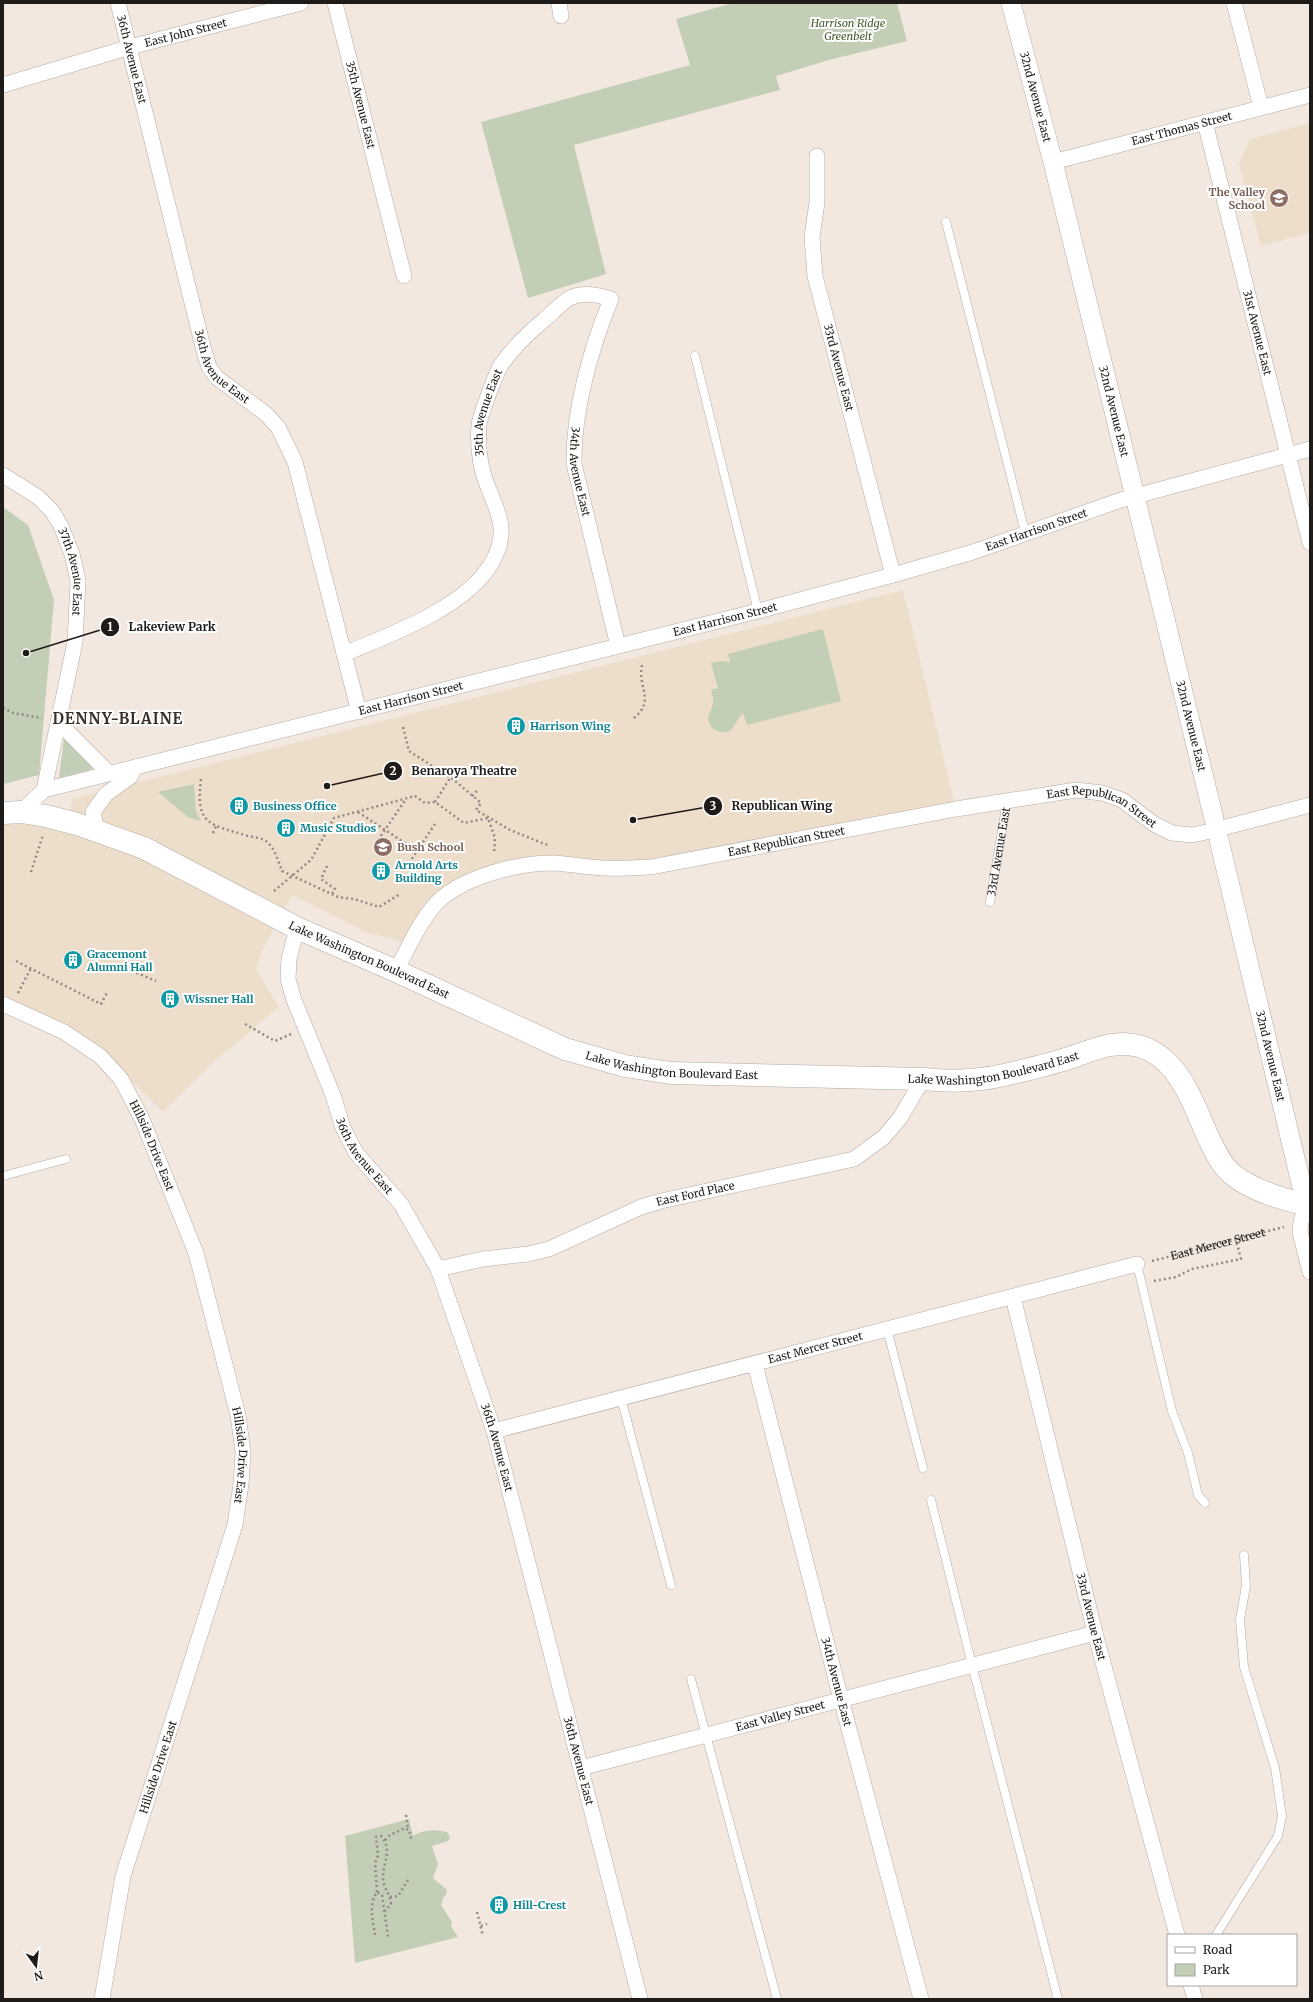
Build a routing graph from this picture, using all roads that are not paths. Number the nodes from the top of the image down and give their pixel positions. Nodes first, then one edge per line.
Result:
1 (118, 3) edge
2 (300, 3) edge
3 (334, 3) edge
4 (1011, 3) edge
5 (1234, 3) edge
6 (130, 47) junction
7 (3, 85) edge
8 (1310, 95) edge
9 (1261, 107) junction
10 (1205, 122) junction
11 (817, 156) dead end
12 (1053, 162) junction
13 (946, 222) dead end
14 (404, 276) dead end
15 (611, 299) joint
16 (695, 356) dead end
17 (1310, 449) edge
18 (1288, 455) junction
19 (3, 475) edge
20 (1136, 496) junction
21 (1025, 532) junction
22 (1310, 543) edge
23 (893, 575) junction
24 (758, 611) junction
25 (618, 646) junction
26 (344, 654) junction
27 (359, 712) junction
28 (52, 720) junction
29 (135, 767) junction
30 (109, 773) junction
31 (44, 790) junction
32 (1007, 801) junction
33 (1310, 805) edge
34 (12, 813) edge
35 (1217, 829) junction
36 (97, 832) junction
37 (990, 902) dead end
38 (297, 928) junction
39 (396, 971) junction
40 (3, 1004) edge
41 (923, 1079) junction
42 (66, 1159) dead end
43 (3, 1176) edge
44 (1308, 1205) edge
45 (1143, 1263) joint
46 (438, 1269) junction
47 (1310, 1272) edge
48 (1013, 1297) junction
49 (887, 1329) junction
50 (755, 1364) junction
51 (621, 1398) junction
52 (494, 1431) junction
53 (922, 1468) dead end
54 (931, 1500) dead end
55 (1205, 1503) dead end
56 (1244, 1555) dead end
57 (671, 1585) dead end
58 (1095, 1632) junction
59 (972, 1665) junction
60 (691, 1680) dead end
61 (841, 1699) junction
62 (707, 1735) junction
63 (581, 1768) junction
64 (1177, 1934) edge
65 (1217, 1934) edge
66 (1191, 1986) edge
67 (102, 1999) edge
68 (640, 1999) edge
69 (776, 1999) edge
70 (921, 1999) edge
71 (1058, 1999) edge
72 (1195, 1999) edge

1 - 6 street, 36th Avenue East
2 - 6 street, East John Street
3 - 14 street, 35th Avenue East
4 - 12 street, 32nd Avenue East
5 - 9 street
6 - 7 street, East John Street
6 - 26 street, 36th Avenue East
8 - 9 street, East Thomas Street
9 - 10 street, East Thomas Street
10 - 12 street, East Thomas Street
10 - 18 street, 31st Avenue East
11 - 23 street, 33rd Avenue East
12 - 20 street, 32nd Avenue East
13 - 21 lane
15 - 25 street, 34th Avenue East
15 - 26 street, 35th Avenue East
16 - 24 lane
17 - 18 street, East Harrison Street
18 - 20 street, East Harrison Street
18 - 22 street, 31st Avenue East
19 - 28 street, 37th Avenue East
20 - 21 street, East Harrison Street
20 - 35 street, 32nd Avenue East
21 - 23 street, East Harrison Street
23 - 24 street, East Harrison Street
24 - 25 street, East Harrison Street
25 - 27 street, East Harrison Street
26 - 27 street, 36th Avenue East
27 - 29 street, East Harrison Street
28 - 30 street
28 - 31 street, 37th Avenue East
29 - 30 street, East Harrison Street
29 - 36 street
30 - 31 street, East Harrison Street
31 - 34 street, East Harrison Street
32 - 35 street, East Republican Street
32 - 37 lane, 33rd Avenue East
32 - 39 street, East Republican Street
33 - 35 street, East Republican Street
34 - 36 main road, Lake Washington Boulevard East
35 - 44 street, 32nd Avenue East
36 - 38 main road, Lake Washington Boulevard East
38 - 39 main road, Lake Washington Boulevard East
38 - 46 street, 36th Avenue East
39 - 41 main road, Lake Washington Boulevard East
40 - 67 street, Hillside Drive East
41 - 44 main road, Lake Washington Boulevard East
41 - 46 street, East Ford Place
42 - 43 lane
44 - 47 street, 32nd Avenue East
45 - 48 street, East Mercer Street
45 - 55 lane
46 - 52 street, 36th Avenue East
48 - 49 street, East Mercer Street
48 - 58 street, 33rd Avenue East
49 - 50 street, East Mercer Street
49 - 53 lane
50 - 51 street, East Mercer Street
50 - 61 street, 34th Avenue East
51 - 52 street, East Mercer Street
51 - 57 lane
52 - 63 street, 36th Avenue East
54 - 59 lane
56 - 65 lane
58 - 59 street, East Valley Street
58 - 64 street, 33rd Avenue East
59 - 61 street, East Valley Street
59 - 71 lane
60 - 62 lane
61 - 62 street, East Valley Street
61 - 70 street, 34th Avenue East
62 - 63 street, East Valley Street
62 - 69 lane
63 - 68 street, 36th Avenue East
66 - 72 street

